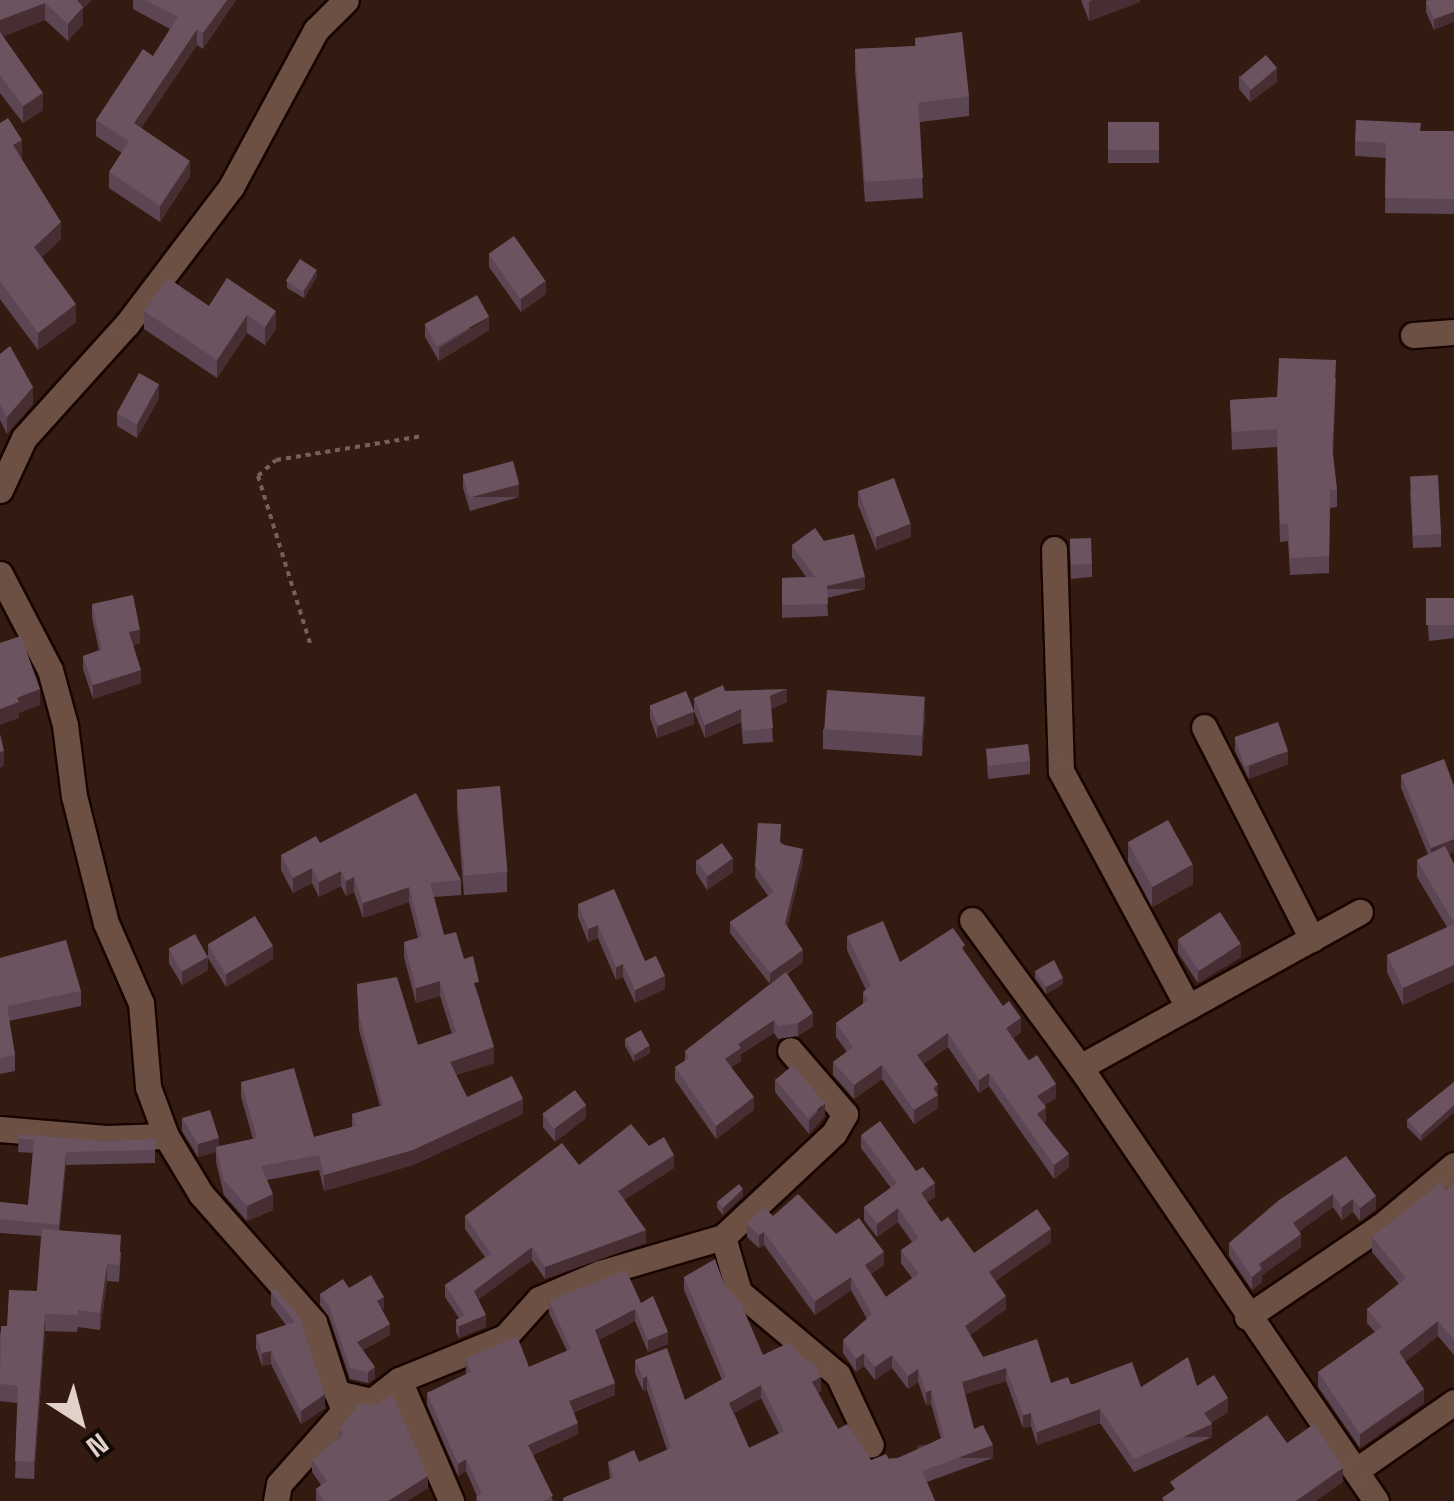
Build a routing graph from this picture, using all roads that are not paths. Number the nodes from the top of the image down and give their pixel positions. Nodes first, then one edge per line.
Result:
1 (346, 0) edge
2 (1454, 332) edge
3 (1412, 335) dead end
4 (0, 490) edge
5 (1054, 549) dead end
6 (0, 574) edge
7 (1204, 727) dead end
8 (1360, 912) dead end
9 (972, 920) dead end
10 (1312, 939) junction
11 (1188, 1007) junction
12 (790, 1050) dead end
13 (1080, 1066) junction
14 (0, 1129) edge
15 (166, 1136) junction
16 (1454, 1166) edge
17 (723, 1237) junction
18 (1248, 1318) junction
19 (400, 1380) junction
20 (338, 1393) junction
21 (1454, 1402) edge
22 (871, 1444) dead end
23 (1365, 1490) edge
24 (276, 1501) edge
25 (451, 1501) edge

1 - 4 street
2 - 3 street
5 - 11 street
6 - 15 street
7 - 10 street
8 - 10 street
9 - 13 street
10 - 11 street
11 - 13 street
12 - 17 street
13 - 18 street
14 - 15 street
15 - 20 street
16 - 18 street
17 - 19 street
17 - 22 street
18 - 23 street
19 - 20 street
19 - 25 street
20 - 24 street
21 - 23 street

